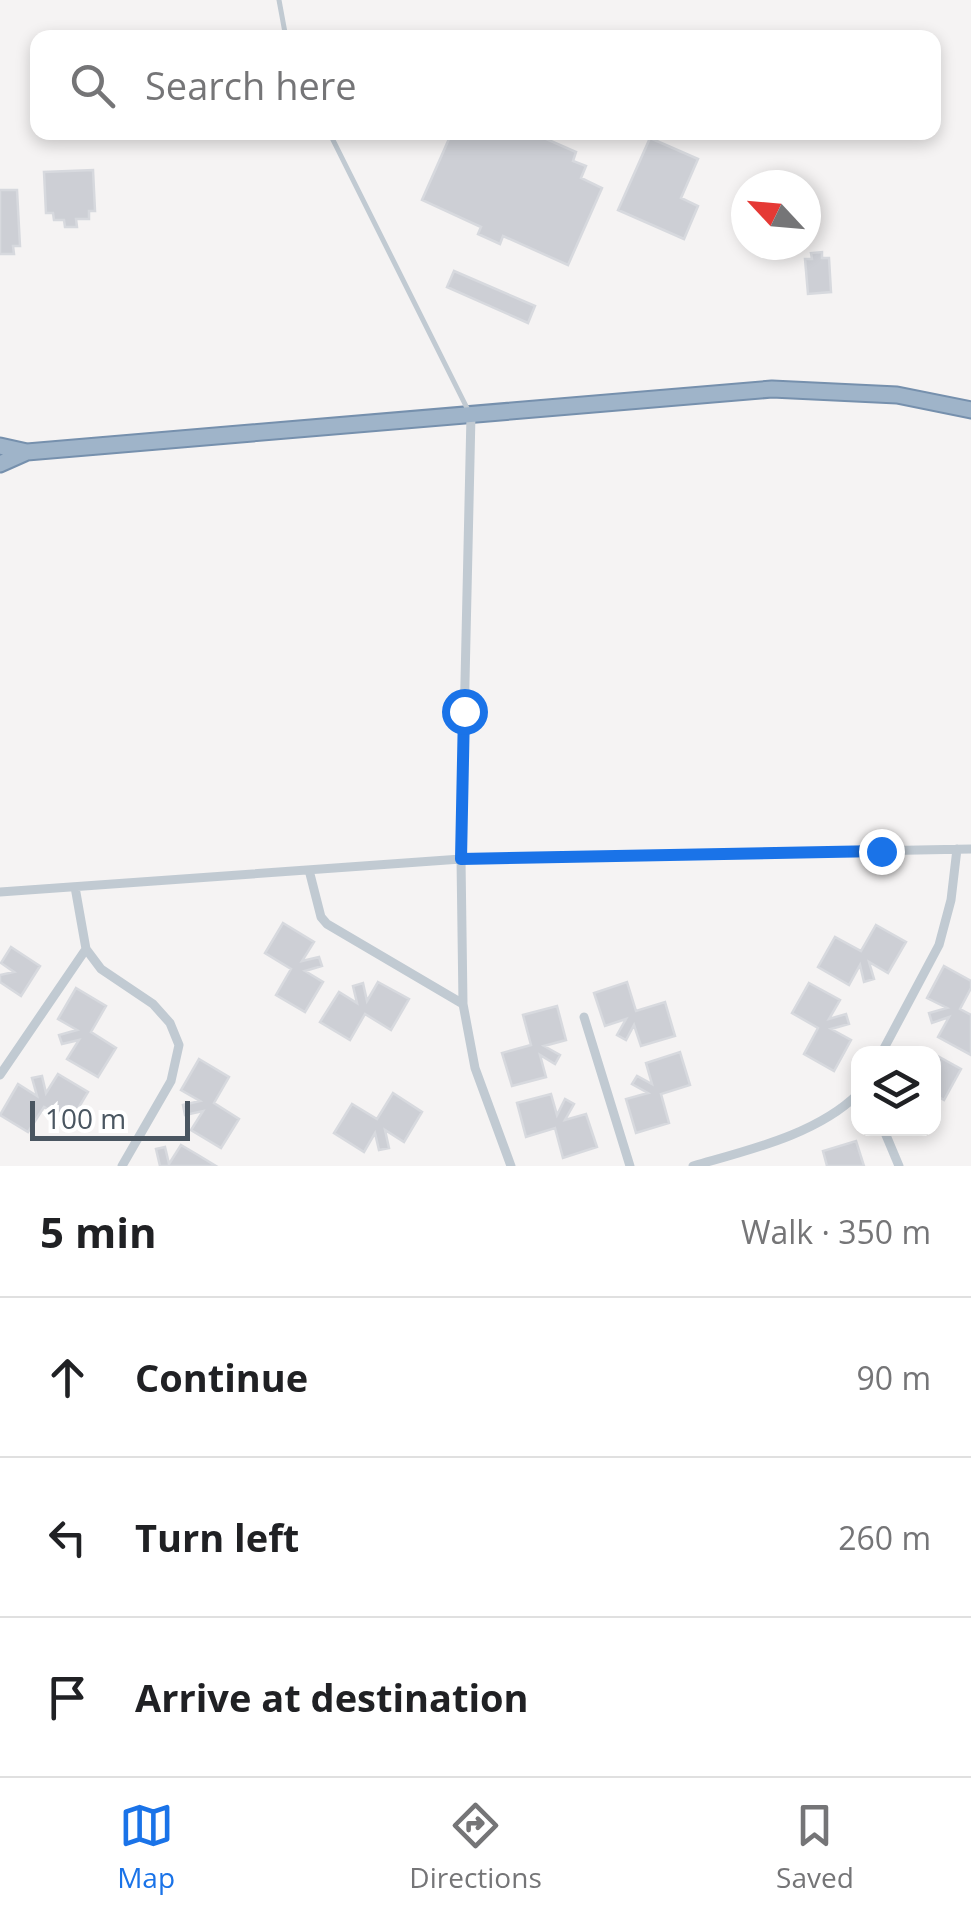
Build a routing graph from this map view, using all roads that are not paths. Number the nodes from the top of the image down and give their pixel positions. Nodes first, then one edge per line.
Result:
1 (279, 0) edge
2 (285, 30) edge
3 (334, 140) edge
4 (971, 410) edge
5 (471, 415) junction
6 (0, 446) edge
7 (27, 452) junction
8 (0, 464) edge
9 (971, 849) edge
10 (958, 850) junction
11 (461, 859) junction
12 (309, 870) junction
13 (75, 886) junction
14 (0, 892) edge
15 (86, 949) junction
16 (463, 1004) junction
17 (584, 1016) dead end
18 (885, 1046) edge
19 (0, 1075) edge
20 (851, 1101) edge
21 (886, 1136) edge
22 (122, 1166) edge
23 (511, 1166) edge
24 (630, 1166) edge
25 (693, 1166) edge
26 (900, 1166) edge

1 - 2 lane
3 - 5 lane
4 - 5 highway
5 - 7 highway
5 - 11 street
6 - 7 highway
7 - 8 highway
9 - 10 street
10 - 11 street
10 - 18 street
11 - 12 street
11 - 16 street
12 - 13 street
12 - 16 street
13 - 14 street
13 - 15 street
15 - 19 street
15 - 22 street
16 - 23 street
17 - 24 street
20 - 25 street
21 - 26 street

